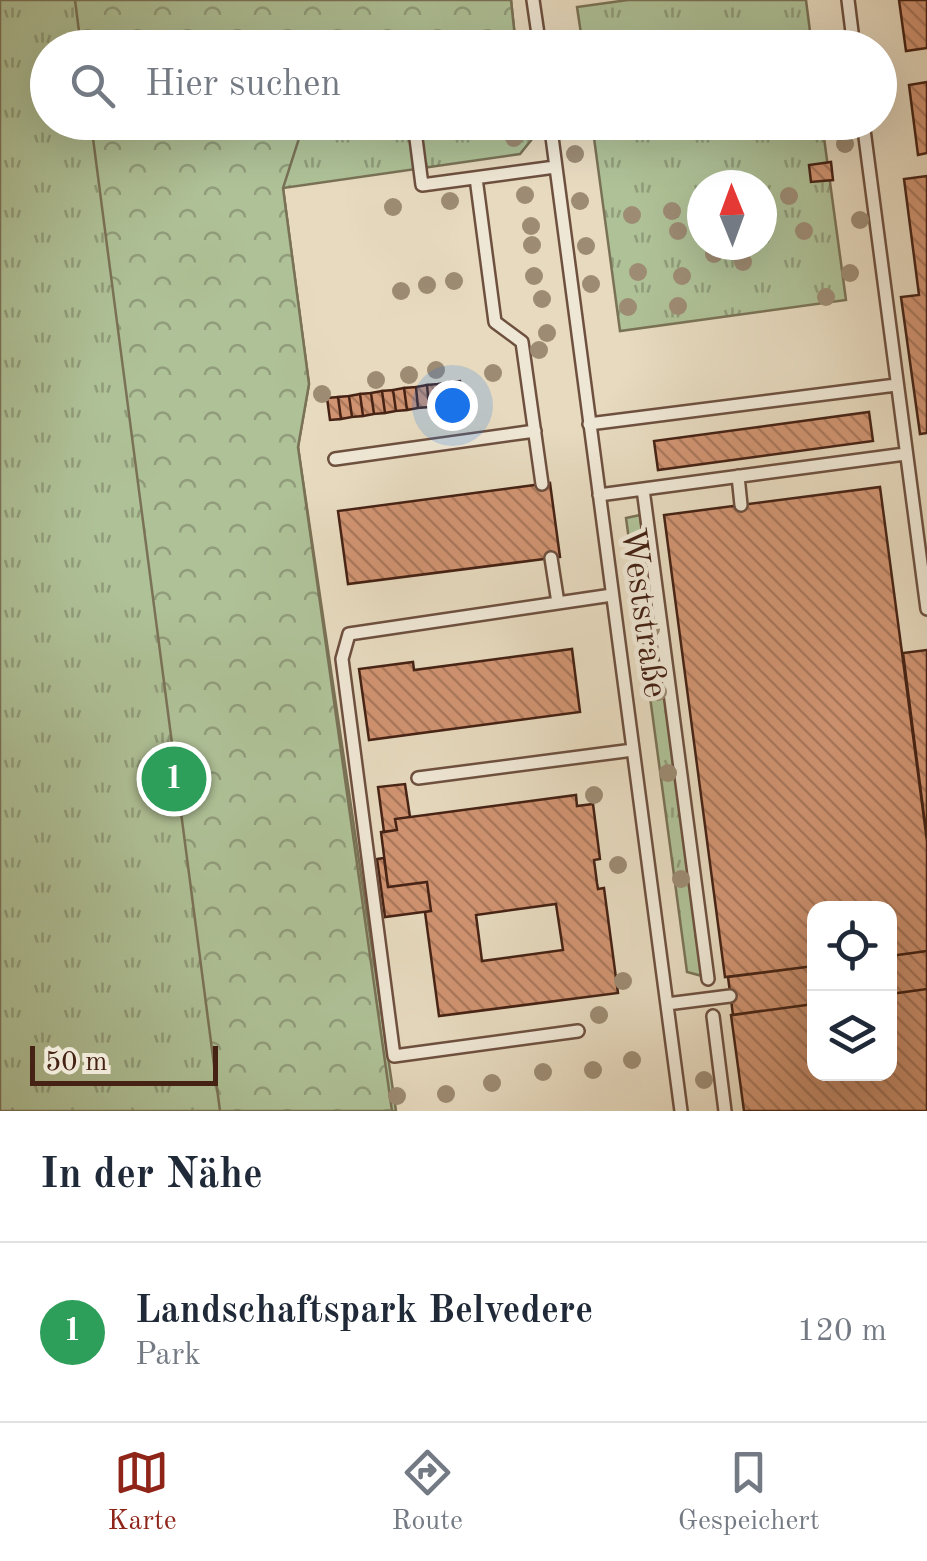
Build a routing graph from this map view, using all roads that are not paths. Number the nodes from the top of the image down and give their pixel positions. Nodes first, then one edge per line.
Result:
1 (533, 0) edge
2 (848, 0) edge
3 (537, 30) edge
4 (852, 30) edge
5 (415, 140) edge
6 (552, 140) edge
7 (865, 140) edge
8 (556, 167) junction
9 (476, 178) junction
10 (896, 385) junction
11 (589, 424) junction
12 (535, 431) junction
13 (905, 454) junction
14 (336, 459) dead end
15 (738, 476) junction
16 (542, 484) dead end
17 (644, 489) junction
18 (599, 494) junction
19 (742, 505) dead end
20 (552, 558) dead end
21 (612, 595) junction
22 (558, 603) junction
23 (927, 609) edge
24 (633, 750) junction
25 (418, 778) dead end
26 (708, 979) dead end
27 (730, 996) dead end
28 (668, 1004) junction
29 (713, 1016) dead end
30 (578, 1031) dead end
31 (682, 1111) edge
32 (726, 1111) edge

1 - 3 lane
2 - 4 lane
5 - 9 lane
6 - 8 lane, Weststraße
7 - 10 lane
8 - 9 lane
8 - 11 lane, Weststraße
9 - 12 lane
10 - 11 lane
10 - 13 lane
11 - 18 lane, Weststraße
12 - 14 lane
12 - 16 lane
13 - 15 lane
13 - 23 lane
15 - 17 lane
15 - 19 lane
17 - 18 lane
17 - 26 lane
18 - 21 lane, Weststraße
20 - 22 lane
21 - 22 lane
21 - 24 lane, Weststraße
22 - 30 lane
24 - 25 lane
24 - 28 lane, Weststraße
27 - 28 lane
28 - 31 lane, Weststraße
29 - 32 lane

